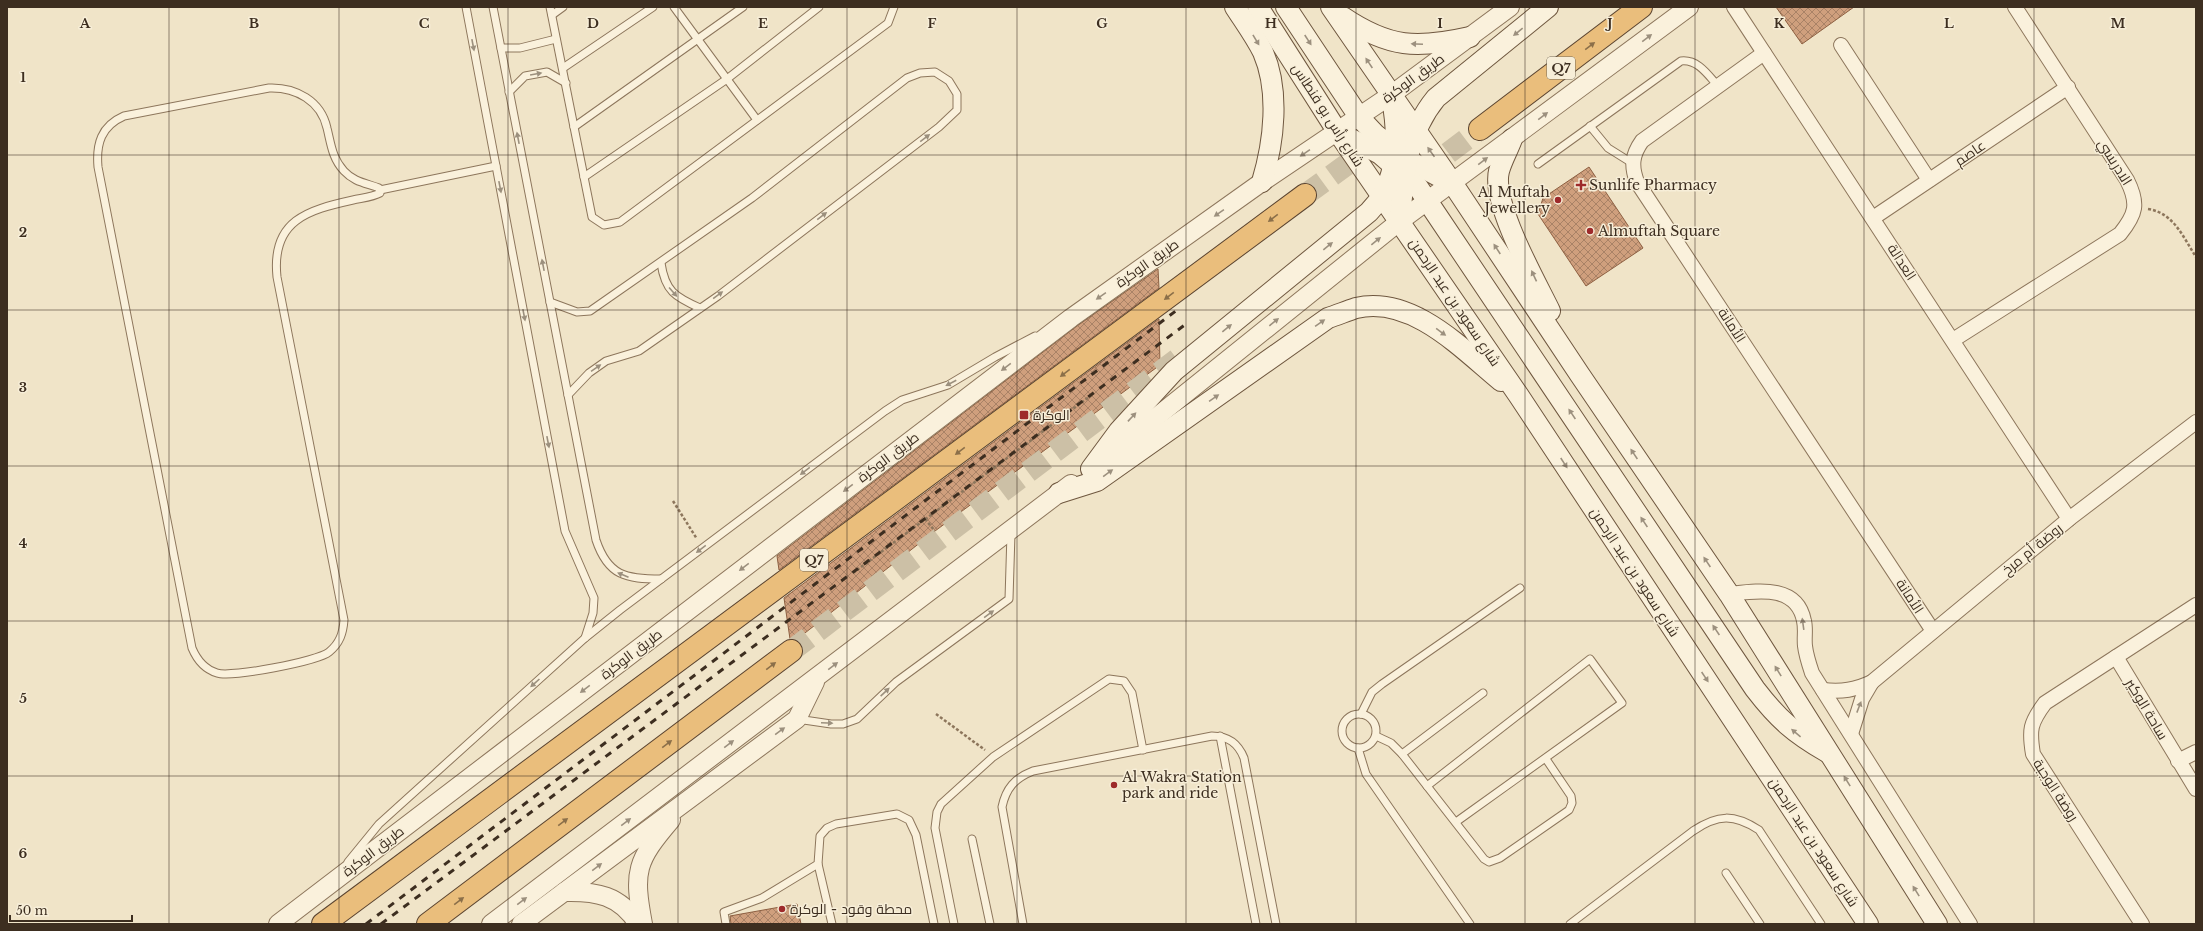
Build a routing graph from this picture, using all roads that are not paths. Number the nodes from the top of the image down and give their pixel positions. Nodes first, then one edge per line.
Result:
1 (466, 7) edge
2 (493, 7) edge
3 (550, 7) edge
4 (563, 7) edge
5 (653, 7) edge
6 (674, 7) edge
7 (743, 7) edge
8 (819, 7) edge
9 (894, 7) edge
10 (1235, 7) edge
11 (1258, 7) edge
12 (1286, 7) edge
13 (1510, 7) edge
14 (1548, 7) edge
15 (1642, 7) edge
16 (1689, 7) edge
17 (1734, 7) edge
18 (2015, 7) edge
19 (1333, 9) edge
20 (552, 15) junction
21 (1470, 37) junction
22 (697, 39) junction
23 (556, 40) junction
24 (1841, 45) dead end
25 (501, 48) junction
26 (1764, 53) junction
27 (563, 68) junction
28 (727, 79) junction
29 (566, 83) junction
30 (1718, 86) junction
31 (2068, 87) junction
32 (509, 92) junction
33 (1391, 95) junction
34 (1359, 117) junction
35 (758, 120) junction
36 (1590, 126) junction
37 (574, 127) junction
38 (1480, 129) tunnel mouth
39 (1416, 130) junction
40 (1337, 131) junction
41 (1512, 139) junction
42 (1400, 162) junction
43 (1632, 163) junction
44 (1538, 164) dead end
45 (496, 166) junction
46 (584, 177) junction
47 (1929, 180) junction
48 (1262, 182) junction
49 (1453, 184) junction
50 (380, 190) junction
51 (1305, 195) tunnel mouth
52 (1382, 196) junction
53 (1429, 201) junction
54 (1873, 218) junction
55 (1400, 221) junction
56 (661, 263) junction
57 (550, 302) junction
58 (700, 308) junction
59 (1071, 318) junction
60 (1954, 340) junction
61 (1580, 375) junction
62 (568, 395) junction
63 (1519, 396) junction
64 (2196, 422) edge
65 (1091, 469) junction
66 (1060, 493) junction
67 (2069, 519) junction
68 (1011, 530) junction
69 (661, 579) junction
70 (1520, 588) dead end
71 (1729, 594) junction
72 (2196, 605) edge
73 (1933, 631) junction
74 (585, 638) junction
75 (791, 651) tunnel mouth
76 (2116, 657) junction
77 (817, 678) junction
78 (1872, 682) junction
79 (1823, 690) junction
80 (1483, 693) dead end
81 (1361, 714) junction
82 (797, 719) junction
83 (1851, 734) junction
84 (1220, 736) junction
85 (1376, 736) junction
86 (1358, 748) junction
87 (1144, 750) junction
88 (2196, 752) edge
89 (1829, 753) junction
90 (1402, 754) junction
91 (1546, 759) junction
92 (2178, 761) junction
93 (1427, 786) junction
94 (2196, 789) edge
95 (691, 797) junction
96 (1456, 822) junction
97 (972, 840) dead end
98 (818, 864) junction
99 (1726, 873) dead end
100 (331, 883) junction
101 (564, 892) junction
102 (988, 923) edge
103 (278, 924) edge
104 (323, 924) edge
105 (428, 924) edge
106 (491, 924) edge
107 (521, 924) edge
108 (638, 924) edge
109 (643, 924) edge
110 (726, 924) edge
111 (832, 924) edge
112 (934, 924) edge
113 (954, 924) edge
114 (1023, 924) edge
115 (1256, 924) edge
116 (1276, 924) edge
117 (1470, 924) edge
118 (1570, 924) edge
119 (1759, 924) edge
120 (1821, 924) edge
121 (1868, 924) edge
122 (1937, 924) edge
123 (1970, 924) edge
124 (2142, 924) edge

1 -> 45 lane
2 - 25 lane
3 - 20 lane
4 - 20 lane
5 - 27 lane
6 - 22 lane
7 - 22 lane
8 - 28 lane
9 - 35 lane
10 -> 48 main road
11 - 40 main road, شارع رأس بو فنطاس
12 -> 34 main road
13 - 21 street, طريق الوكرة
14 -> 39 main road
38 -> 15 highway, Q7
41 -> 16 street
17 - 26 street, العدالة
18 - 31 street, الادريسي
21 -> 19 main road
33 -> 19 main road
20 - 23 lane
21 - 33 street, طريق الوكرة
22 - 28 lane
22 - 37 lane
23 - 25 lane
23 - 27 lane
24 - 47 street
25 - 32 lane
26 - 30 street
26 - 54 street, العدالة
27 - 29 lane
28 - 35 lane
28 - 46 lane
32 -> 29 lane
29 - 37 lane
30 - 36 lane
30 - 43 street
31 - 47 street, عاصم
31 - 60 street, الادريسي
57 -> 32 lane
33 - 34 street, طريق الوكرة
33 - 39 main road
33 - 42 main road
34 - 40 street, طريق الوكرة
34 - 42 main road
35 - 46 lane
36 - 43 lane
36 - 44 lane
37 - 46 lane
39 - 42 main road
49 -> 39 main road
40 - 42 main road
40 -> 48 street, طريق الوكرة
40 - 52 main road, شارع رأس بو فنطاس
49 -> 41 street
61 -> 41 main road
42 - 49 main road
42 - 52 main road
42 - 53 main road
42 - 55 main road
43 - 73 street, الأمانة
45 - 50 lane
45 -> 74 lane
47 - 54 street, عاصم
48 -> 59 street, طريق الوكرة
49 - 53 street
61 -> 49 main road
50 - 50 lane
51 -> 104 highway, طريق الوكرة / Q7
52 - 55 main road, شارع رأس بو فنطاس
65 -> 52 main road
53 - 55 street
89 -> 53 main road
54 - 60 street, العدالة
55 - 63 main road, شارع سعود بن عبد الرحمن
65 -> 55 street
56 - 57 lane
56 -> 58 lane
58 -> 56 lane
57 - 62 lane
62 -> 58 lane
59 -> 69 lane
59 -> 100 street, طريق الوكرة
60 - 67 street, العدالة
71 -> 61 main road
69 -> 62 lane
66 -> 63 main road
63 -> 121 main road, شارع سعود بن عبد الرحمن
64 - 67 street, روضة أم مرخ
65 - 66 street
66 - 68 street
67 - 73 street, روضة أم مرخ
77 -> 68 street
82 -> 68 lane
69 - 74 lane
70 - 81 lane
79 -> 71 street
89 -> 71 main road
72 - 76 street, روضة الوجبة
73 - 78 street, روضة أم مرخ
74 -> 100 lane
105 -> 75 highway
76 - 92 street, ساحة الوكير
76 - 124 street, روضة الوجبة
77 - 82 street
106 -> 77 street
78 - 79 street, روضة أم مرخ
83 -> 78 street, روضة أم مرخ
79 - 83 street
80 - 90 lane
81 - 85 lane
81 - 86 lane
95 -> 82 street
83 - 123 street
84 - 87 lane
84 - 115 lane
84 - 116 lane
85 - 86 lane
85 - 90 lane
86 - 117 lane
87 - 113 lane
87 - 114 lane
88 - 92 street
122 -> 89 main road
90 - 93 lane
91 - 93 lane
91 - 96 lane
91 - 96 lane
92 - 94 street, ساحة الوكير
93 - 96 lane
101 -> 95 street
95 - 109 street
97 - 102 lane
98 - 110 lane
98 - 111 lane
98 - 112 lane
99 - 119 lane
100 - 103 street, طريق الوكرة
101 - 107 street
101 - 108 street
118 - 120 lane

